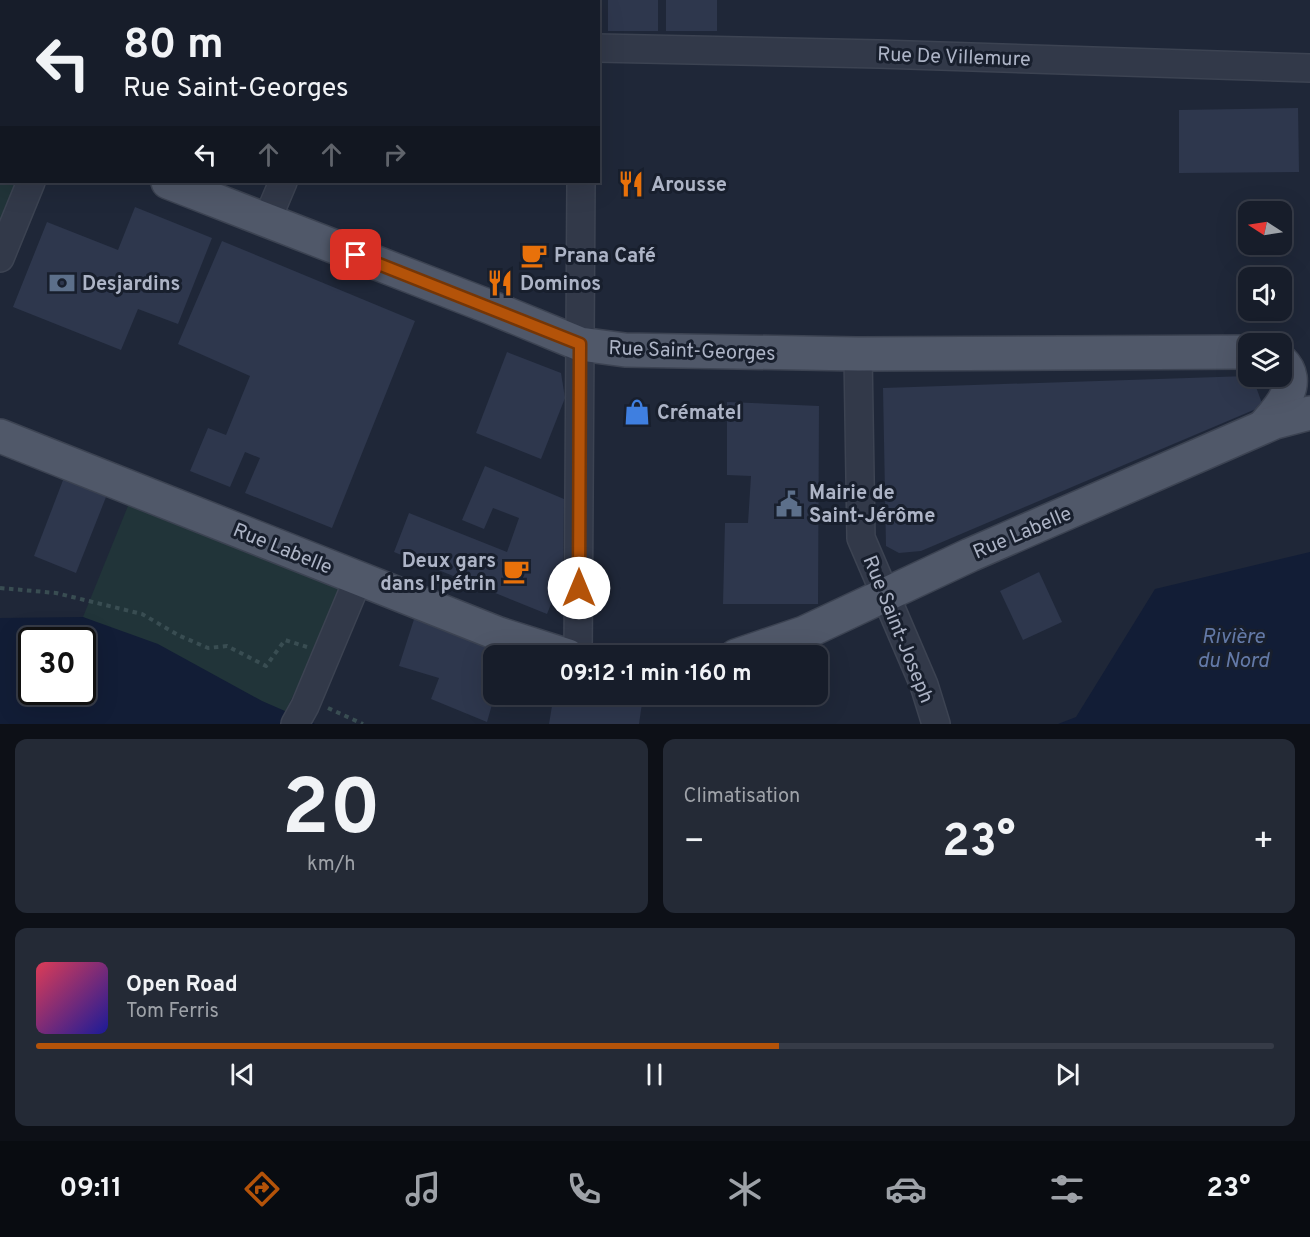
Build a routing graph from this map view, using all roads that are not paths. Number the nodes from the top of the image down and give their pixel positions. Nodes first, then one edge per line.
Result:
1 (600, 48) edge
2 (1310, 68) edge
3 (30, 183) edge
4 (174, 183) edge
5 (283, 183) edge
6 (581, 183) edge
7 (203, 188) edge
8 (267, 220) junction
9 (0, 258) edge
10 (580, 344) junction
11 (1238, 352) edge
12 (1292, 353) edge
13 (1310, 353) edge
14 (858, 354) junction
15 (1289, 387) edge
16 (1310, 413) edge
17 (1264, 426) junction
18 (0, 436) edge
19 (359, 578) junction
20 (885, 593) junction
21 (534, 645) edge
22 (578, 645) edge
23 (769, 645) edge
24 (303, 710) edge
25 (936, 724) edge

1 - 2 street, Rue De Villemure
3 - 9 street
4 - 7 main road, Rue Saint-Georges
5 - 8 street
6 - 10 street
7 - 8 main road, Rue Saint-Georges
8 - 10 main road, Rue Saint-Georges
10 - 14 main road, Rue Saint-Georges
10 - 22 street
11 - 14 main road, Rue Saint-Georges
12 - 13 main road
14 - 20 street, Rue Saint-Joseph
15 - 17 main road
16 - 17 main road, Rue Labelle
17 - 20 main road, Rue Labelle
18 - 19 main road, Rue Labelle
19 - 21 main road, Rue Labelle
19 - 24 street
20 - 23 main road, Rue Labelle
20 - 25 street, Rue Saint-Joseph

